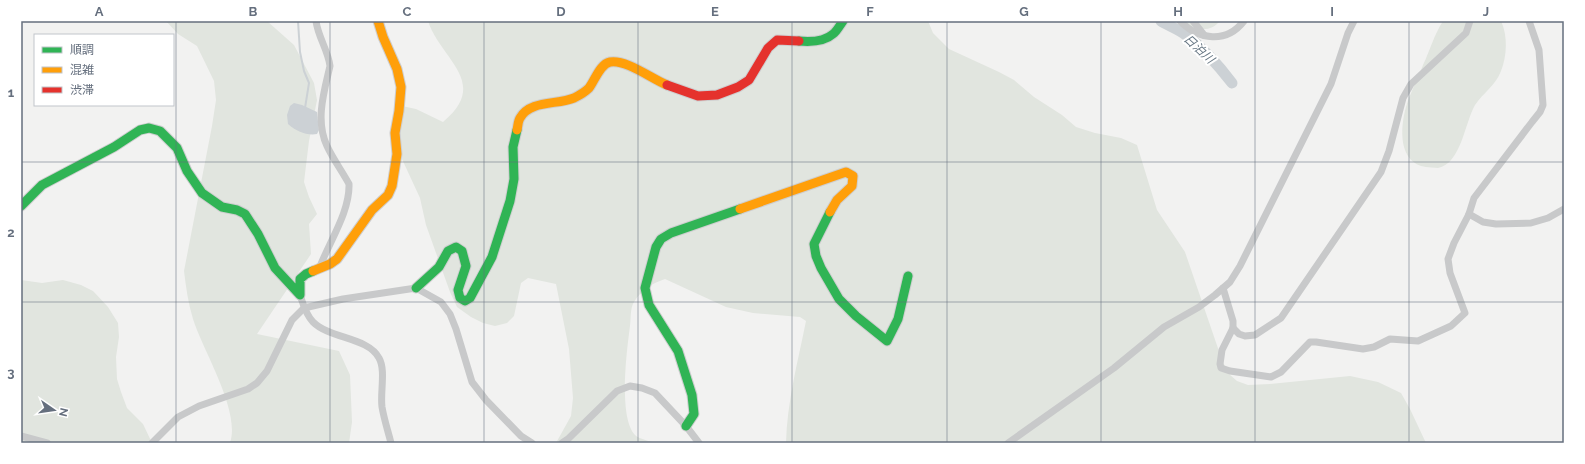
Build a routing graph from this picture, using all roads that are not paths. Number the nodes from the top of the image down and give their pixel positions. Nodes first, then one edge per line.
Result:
1 (316, 21) edge
2 (378, 21) edge
3 (843, 21) edge
4 (1180, 21) edge
5 (1193, 21) edge
6 (1244, 21) edge
7 (1354, 21) edge
8 (1470, 21) edge
9 (1529, 21) edge
10 (1206, 36) junction
11 (21, 206) edge
12 (1564, 209) edge
13 (1469, 214) junction
14 (319, 269) junction
15 (908, 276) dead end
16 (416, 288) junction
17 (1223, 288) junction
18 (300, 295) junction
19 (304, 308) junction
20 (1233, 328) junction
21 (686, 426) junction
22 (21, 436) edge
23 (47, 443) edge
24 (152, 443) edge
25 (391, 443) edge
26 (532, 443) edge
27 (562, 443) edge
28 (699, 443) edge
29 (1008, 443) edge

1 - 14 street
2 - 14 street
3 - 16 street
4 - 10 street
5 - 10 street
6 - 10 street
7 - 17 street
8 - 20 street
9 - 13 street
11 - 18 street
12 - 13 street
13 - 20 street
14 - 18 street
15 - 21 street
16 - 19 street
16 - 26 street
17 - 20 street
17 - 29 street
18 - 19 street
19 - 24 street
19 - 25 street
21 - 27 street
21 - 28 street
22 - 23 street

